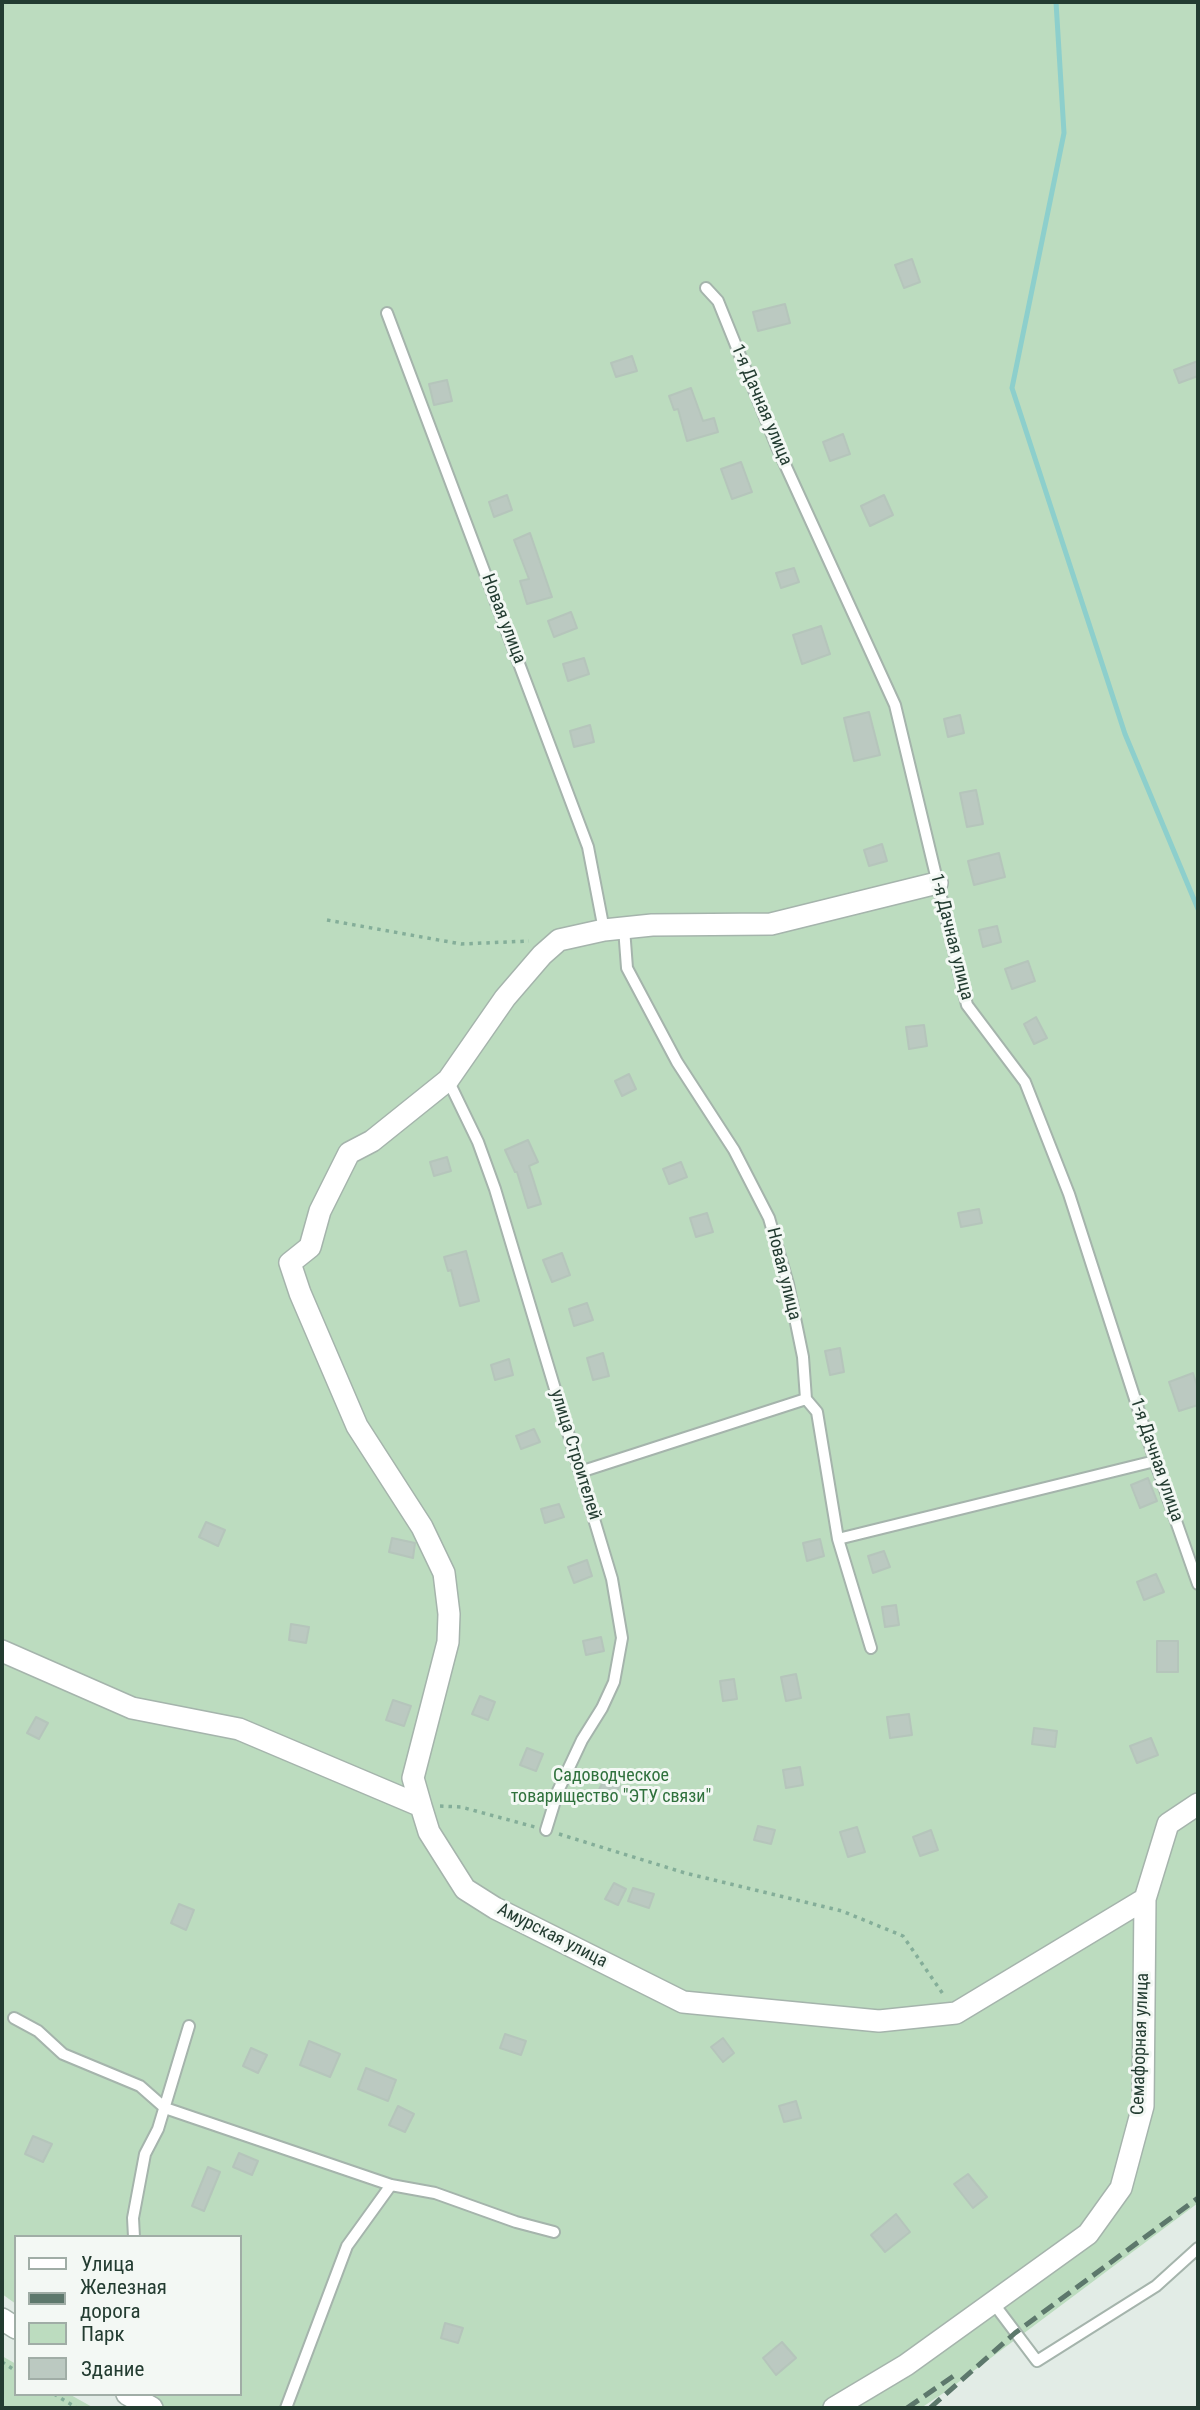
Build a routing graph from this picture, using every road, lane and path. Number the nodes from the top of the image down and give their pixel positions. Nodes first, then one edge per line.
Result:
1 (706, 288) dead end
2 (387, 313) dead end
3 (937, 883) junction
4 (327, 920) dead end
5 (614, 929) junction
6 (559, 940) junction
7 (447, 1080) junction
8 (806, 1399) junction
9 (1155, 1461) junction
10 (580, 1472) junction
11 (838, 1539) junction
12 (1198, 1584) edge
13 (871, 1647) dead end
14 (2, 1651) edge
15 (1198, 1804) edge
16 (421, 1806) junction
17 (546, 1830) junction
18 (1145, 1899) junction
19 (956, 2013) junction
20 (14, 2018) dead end
21 (189, 2026) dead end
22 (164, 2108) junction
23 (391, 2185) junction
24 (554, 2232) dead end
25 (134, 2235) edge
26 (1198, 2248) edge
27 (994, 2304) junction
28 (57, 2396) edge
29 (131, 2396) edge
30 (77, 2408) edge
31 (152, 2408) edge
32 (286, 2408) edge
33 (834, 2408) edge

1 - 3 lane, 1-я Дачная улица
2 - 5 lane, Новая улица
3 - 5 street
3 - 9 lane, 1-я Дачная улица
4 - 6 path
5 - 6 street
5 - 8 lane, Новая улица
6 - 7 street
7 - 10 lane, улица Строителей
7 - 16 street, Амурская улица
8 - 10 lane
8 - 11 lane, Новая улица
9 - 11 lane
9 - 12 lane, 1-я Дачная улица
10 - 17 lane, улица Строителей
11 - 13 lane, Новая улица
14 - 16 street
15 - 18 street, Семафорная улица
16 - 17 path
16 - 19 street, Амурская улица
17 - 19 path
18 - 19 street, Амурская улица
18 - 27 street, Семафорная улица
20 - 22 lane
21 - 22 lane
22 - 23 lane
22 - 25 lane
23 - 24 lane
23 - 32 lane
26 - 27 lane
27 - 33 street, Семафорная улица
28 - 30 path
29 - 31 street

